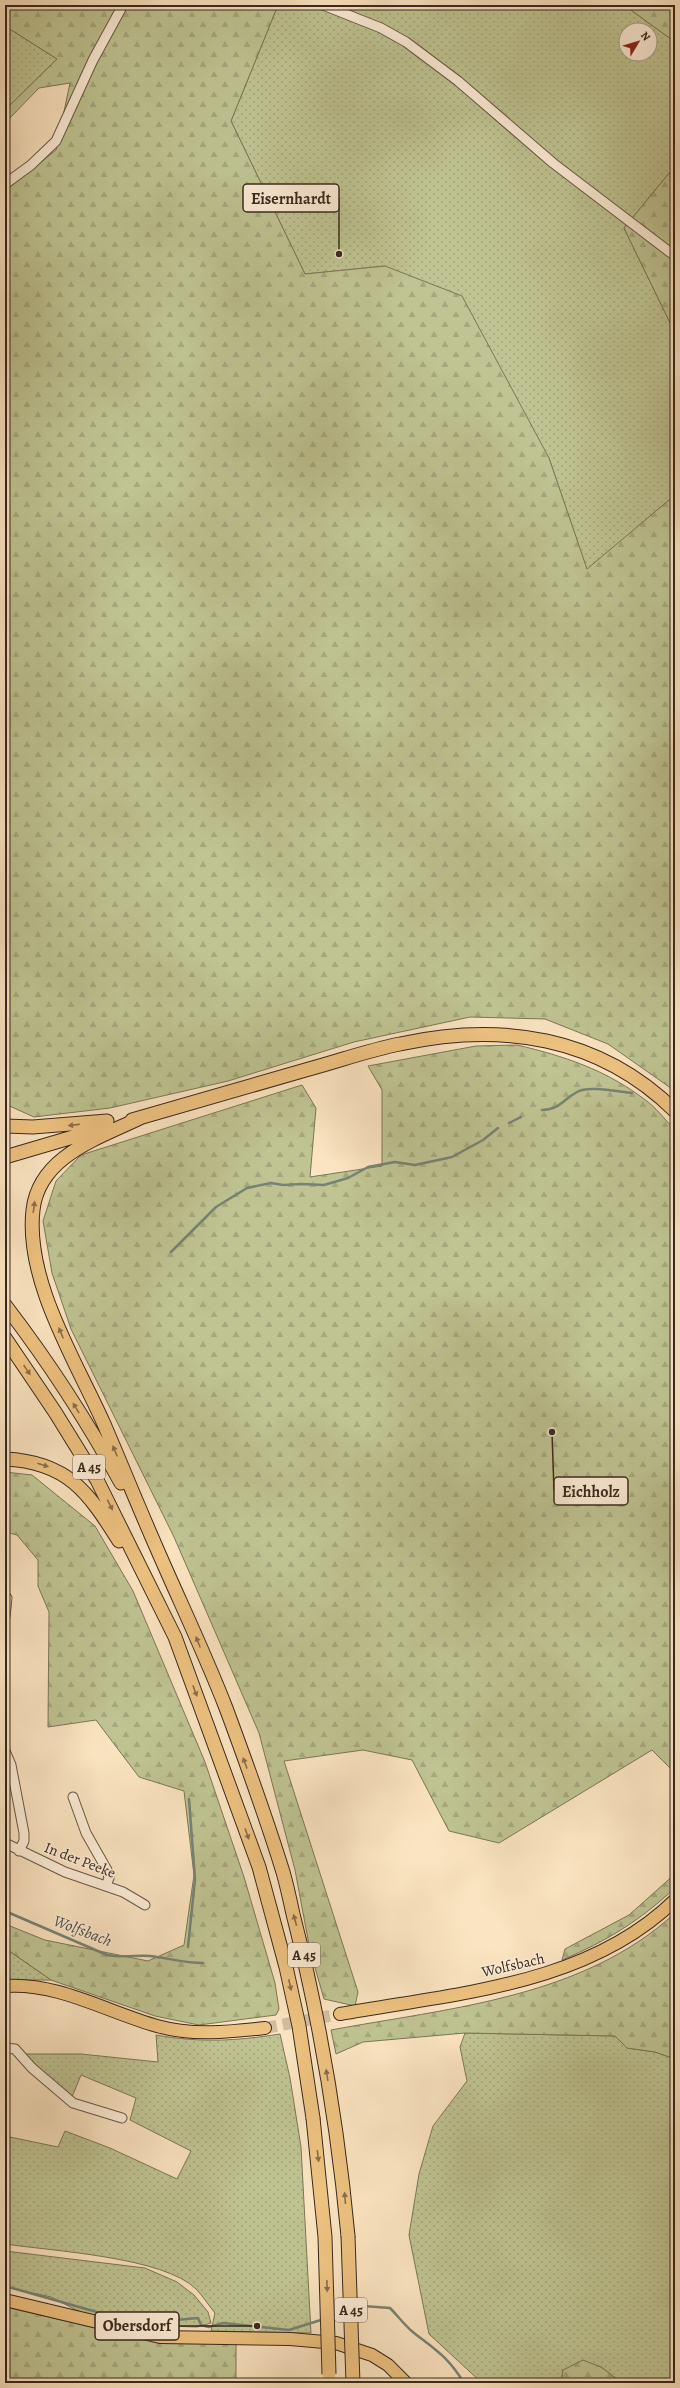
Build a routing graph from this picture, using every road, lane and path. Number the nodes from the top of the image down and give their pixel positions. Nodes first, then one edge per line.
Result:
1 (123, 5) edge
2 (323, 5) edge
3 (5, 184) edge
4 (675, 256) edge
5 (675, 1111) edge
6 (140, 1118) junction
7 (5, 1126) edge
8 (5, 1157) edge
9 (5, 1305) edge
10 (5, 1338) edge
11 (5, 1459) edge
12 (158, 1551) junction
13 (7, 1598) dead end
14 (159, 1603) junction
15 (5, 1617) edge
16 (5, 1751) edge
17 (73, 1797) dead end
18 (5, 1843) edge
19 (19, 1850) junction
20 (106, 1886) junction
21 (675, 1900) edge
22 (145, 1904) dead end
23 (5, 1986) edge
24 (340, 2014) tunnel mouth
25 (265, 2028) tunnel mouth
26 (5, 2048) edge
27 (122, 2118) dead end
28 (5, 2300) edge
29 (329, 2383) edge
30 (353, 2383) edge
31 (406, 2383) edge

1 - 3 street
2 - 4 street
5 - 6 highway
6 -> 7 highway
6 - 8 highway
12 -> 6 highway
12 -> 9 highway, A 45
10 -> 14 highway, A 45
11 -> 14 highway
30 -> 12 highway, A 45, bridge
13 - 15 street
14 -> 29 highway, A 45, bridge
16 - 19 street
17 - 20 street
18 - 19 street, In der Peeke
19 - 20 street, In der Peeke
20 - 22 street, In der Peeke
21 - 24 main road, Wolfsbach
23 - 25 main road
26 - 27 street
28 - 31 main road

